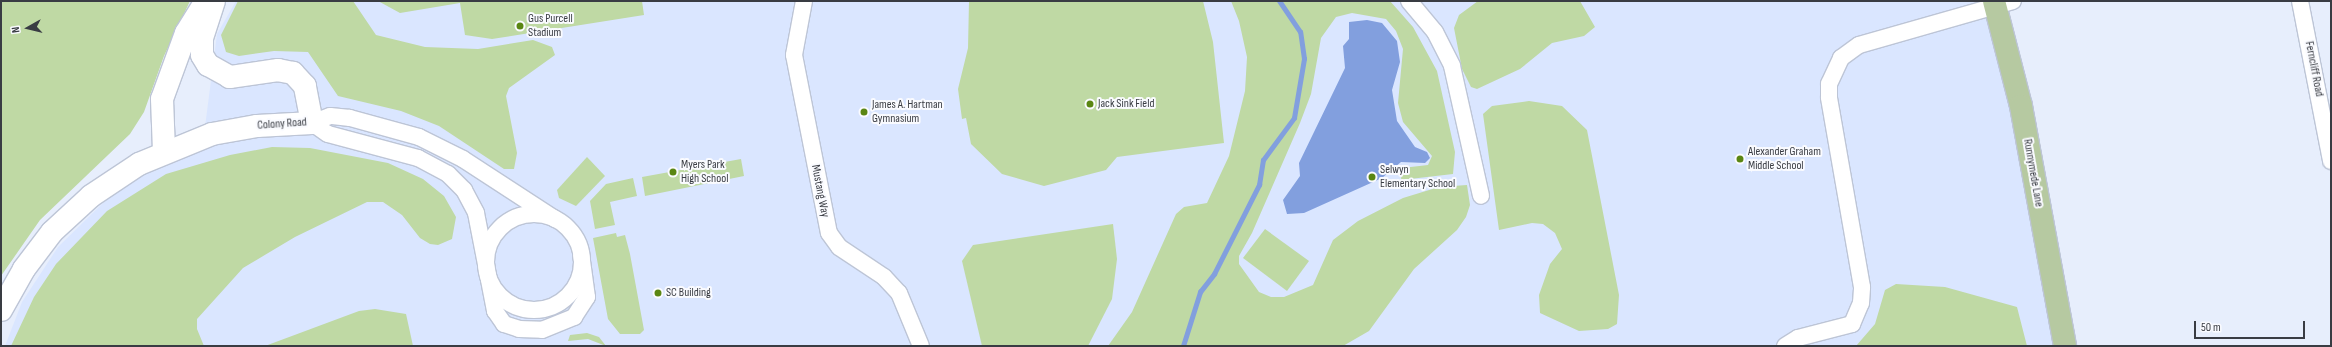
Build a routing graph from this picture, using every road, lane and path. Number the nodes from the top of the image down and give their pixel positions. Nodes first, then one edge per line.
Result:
1 (207, 1) edge
2 (214, 1) edge
3 (804, 1) edge
4 (1408, 1) edge
5 (2300, 1) edge
6 (2001, 3) edge
7 (312, 123) junction
8 (164, 151) junction
9 (2331, 161) edge
10 (1480, 196) dead end
11 (555, 219) junction
12 (487, 272) junction
13 (1, 310) edge
14 (921, 346) edge
15 (1785, 346) edge
16 (2065, 346) edge

1 - 8 street
2 - 7 street, Colony Road
3 - 14 street, Mustang Way
4 - 10 street
5 - 9 street, Ferncliff Road
6 - 15 street
6 - 16 main road, Runnymede Lane
7 - 8 street, Colony Road
7 - 11 street
7 - 12 street
8 - 13 street, Colony Road
11 - 12 street
11 - 12 street

